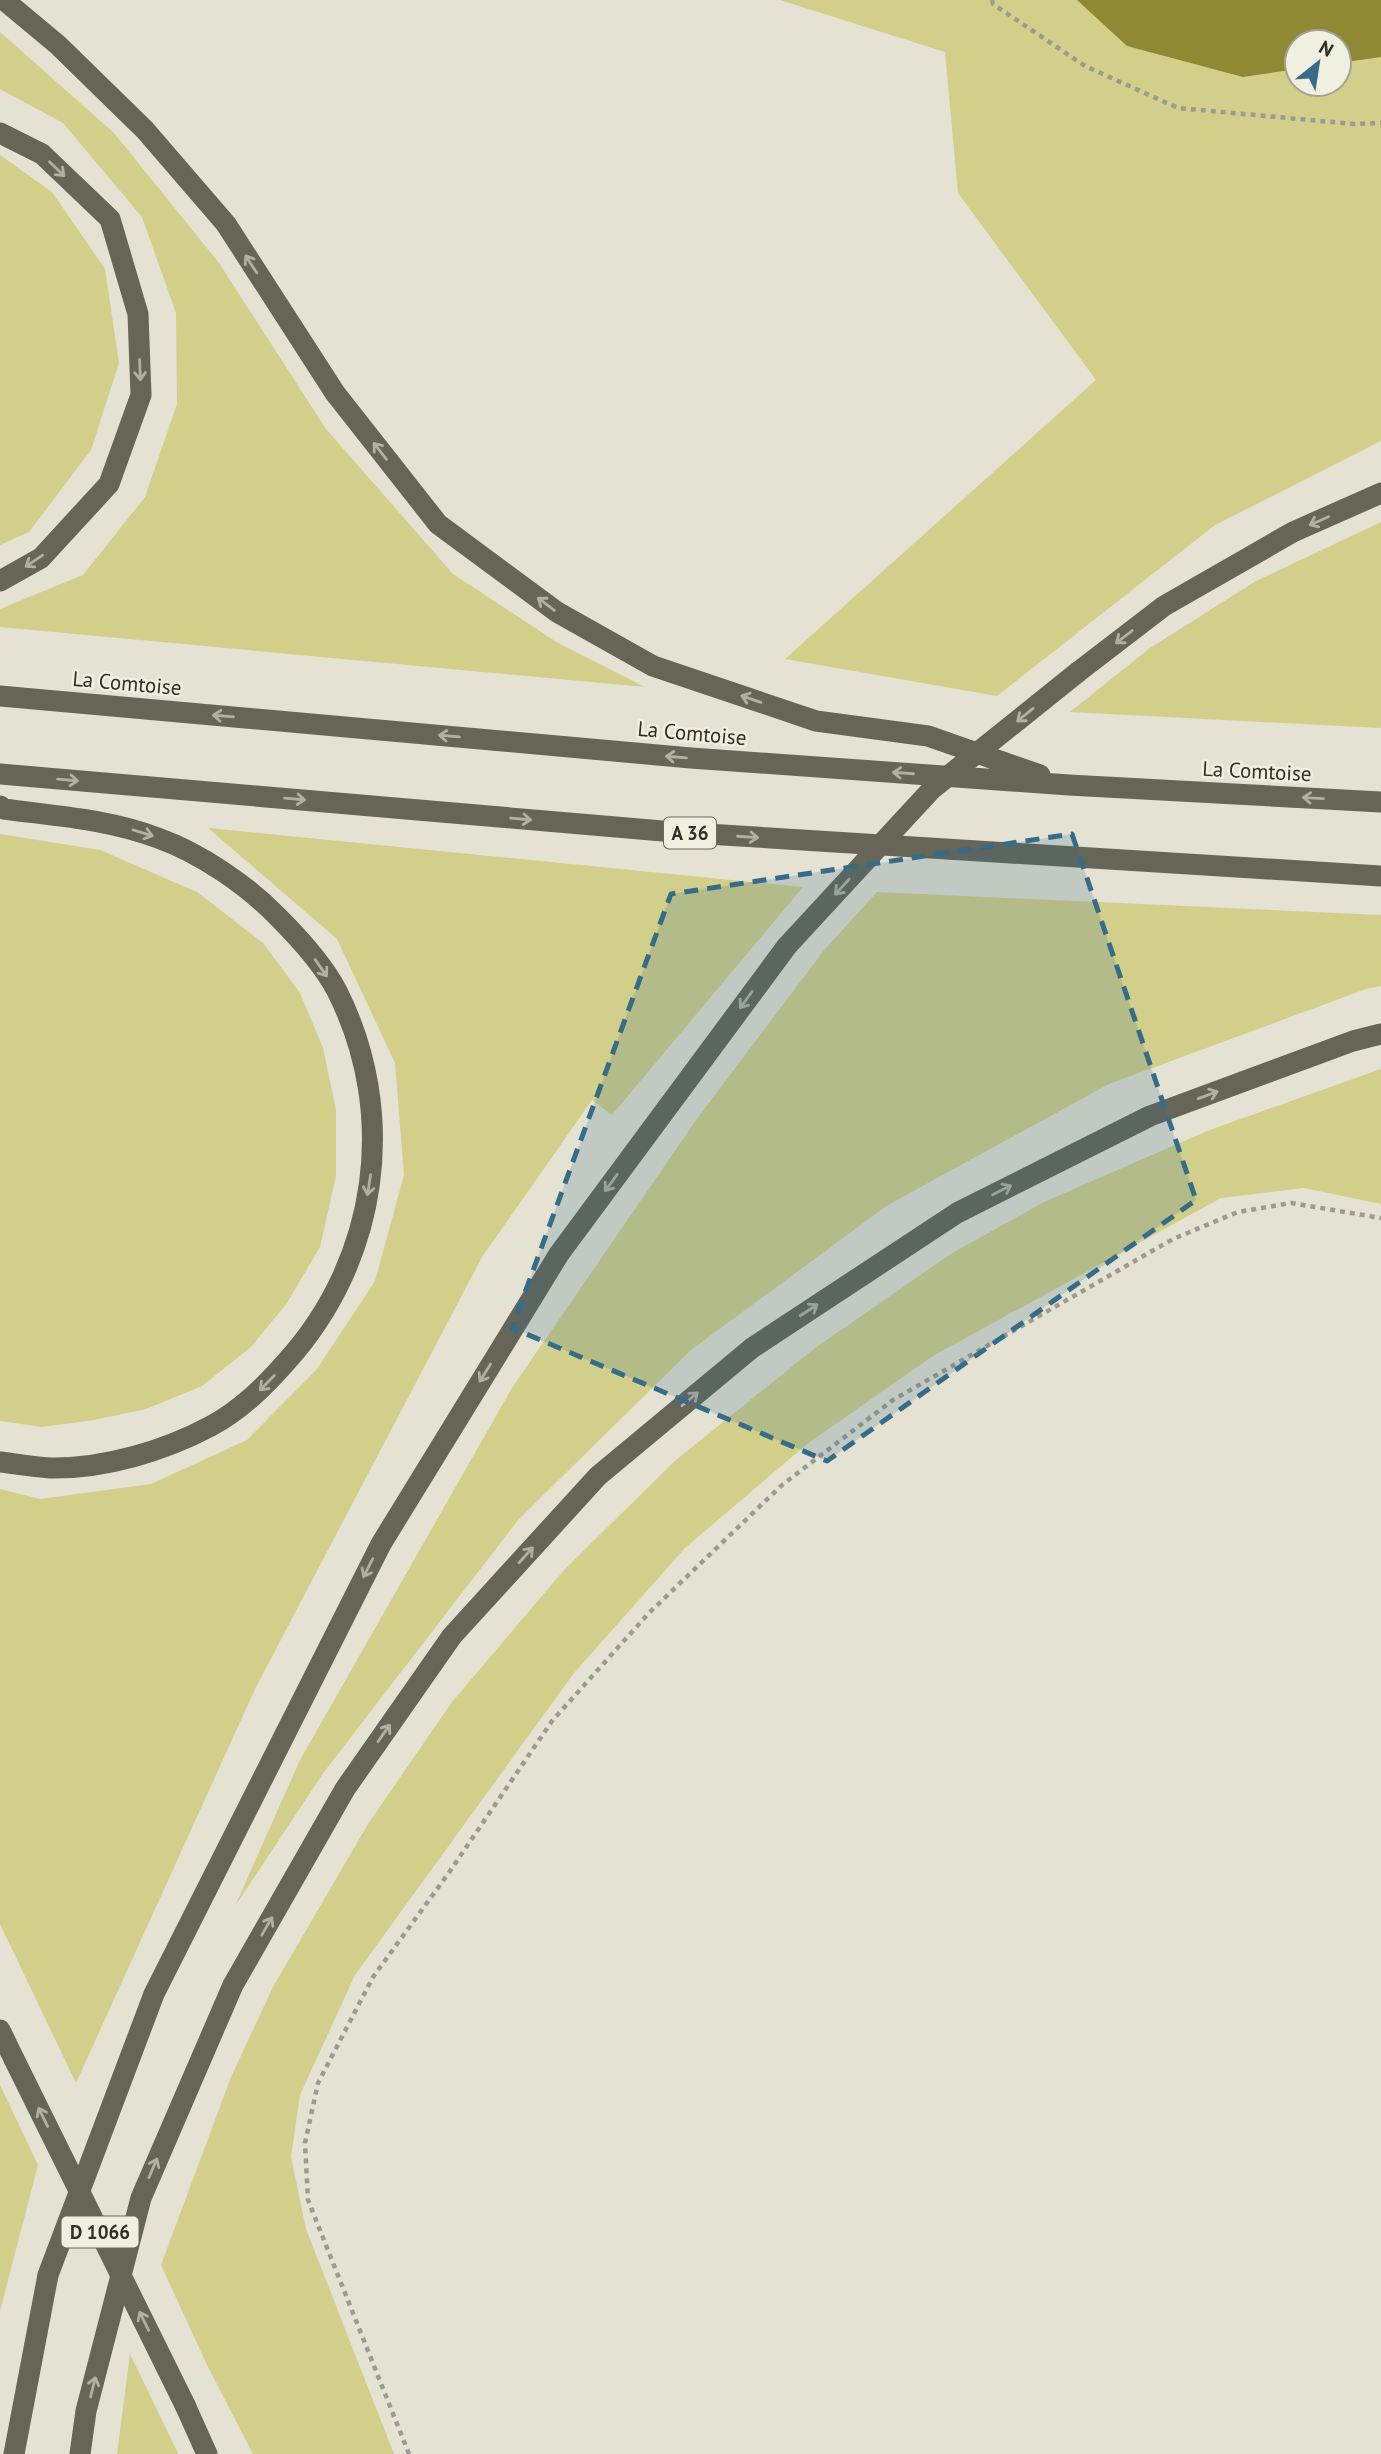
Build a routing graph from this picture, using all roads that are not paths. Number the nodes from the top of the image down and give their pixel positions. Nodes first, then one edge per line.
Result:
1 (4, 0) edge
2 (0, 133) edge
3 (1381, 493) edge
4 (0, 581) edge
5 (0, 696) edge
6 (0, 774) edge
7 (1069, 785) junction
8 (1381, 802) edge
9 (0, 806) edge
10 (1381, 876) edge
11 (1381, 1034) edge
12 (0, 1462) edge
13 (0, 2030) edge
14 (14, 2454) edge
15 (80, 2454) edge
16 (207, 2454) edge

7 -> 1 highway
2 -> 4 highway
3 -> 14 highway, bridge
7 -> 5 highway, La Comtoise
6 -> 10 highway, A 36
8 -> 7 highway, La Comtoise
9 -> 12 highway
15 -> 11 highway
16 -> 13 highway, D 1066, bridge

